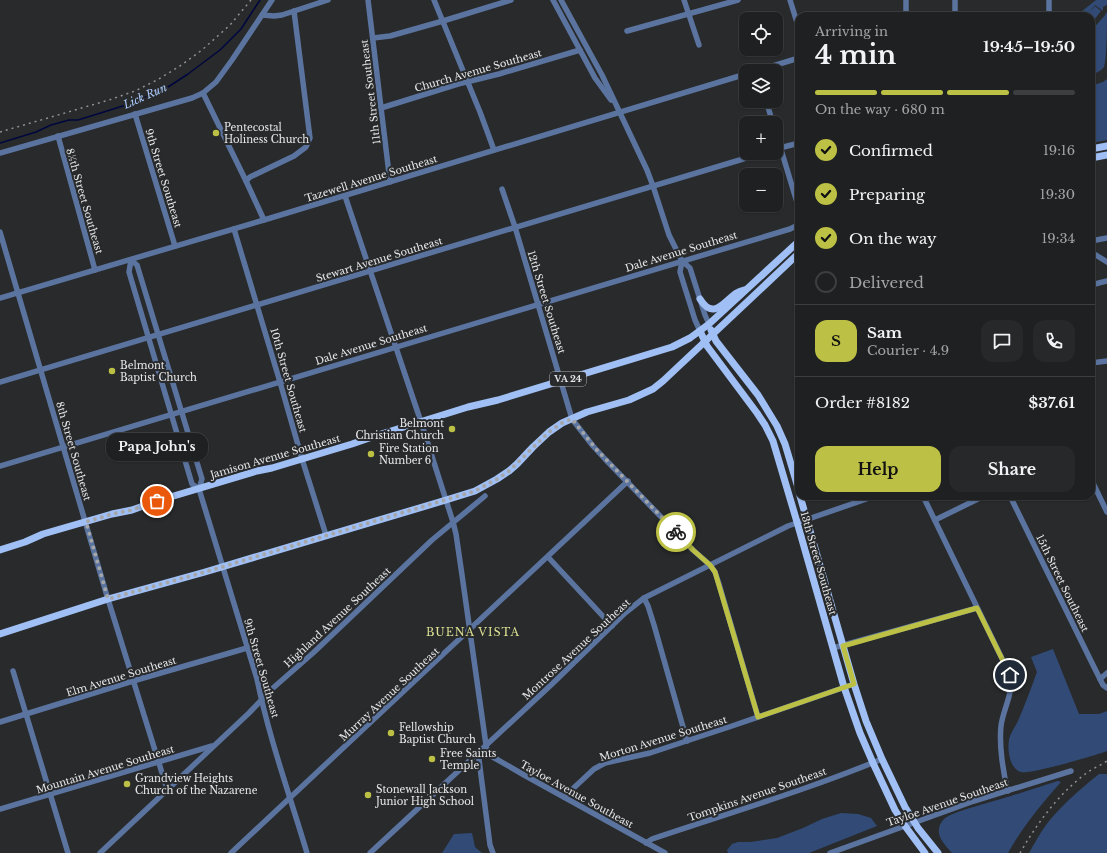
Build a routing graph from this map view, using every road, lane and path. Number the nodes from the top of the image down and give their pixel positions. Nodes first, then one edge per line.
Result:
1 (272, 0) edge
2 (328, 0) edge
3 (368, 0) edge
4 (434, 0) edge
5 (511, 0) edge
6 (553, 0) edge
7 (561, 0) edge
8 (684, 0) edge
9 (738, 0) edge
10 (790, 0) edge
11 (906, 0) edge
12 (955, 0) edge
13 (1049, 0) edge
14 (294, 11) junction
15 (906, 12) edge
16 (955, 12) edge
17 (1048, 12) edge
18 (688, 14) junction
19 (262, 15) junction
20 (795, 16) edge
21 (443, 22) junction
22 (627, 31) dead end
23 (373, 38) junction
24 (699, 45) dead end
25 (580, 50) junction
26 (795, 59) edge
27 (780, 64) edge
28 (739, 76) edge
29 (468, 82) junction
30 (203, 92) junction
31 (381, 108) junction
32 (620, 112) junction
33 (135, 114) junction
34 (58, 136) junction
35 (795, 144) edge
36 (1107, 146) edge
37 (783, 148) edge
38 (1095, 148) edge
39 (494, 150) junction
40 (0, 153) edge
41 (1107, 155) edge
42 (1095, 157) edge
43 (740, 160) edge
44 (782, 160) edge
45 (246, 181) junction
46 (390, 182) junction
47 (654, 186) junction
48 (502, 189) dead end
49 (345, 196) junction
50 (795, 198) edge
51 (264, 220) junction
52 (795, 226) edge
53 (515, 227) junction
54 (234, 229) junction
55 (0, 232) edge
56 (1107, 238) edge
57 (1095, 240) edge
58 (795, 245) edge
59 (175, 246) junction
60 (1095, 254) edge
61 (795, 258) edge
62 (131, 260) junction
63 (682, 261) junction
64 (1107, 262) edge
65 (95, 270) junction
66 (370, 271) junction
67 (1107, 281) edge
68 (1095, 283) edge
69 (748, 289) junction
70 (18, 293) junction
71 (0, 298) edge
72 (700, 299) junction
73 (538, 304) junction
74 (257, 305) junction
75 (709, 324) junction
76 (700, 331) junction
77 (158, 334) junction
78 (713, 334) junction
79 (148, 337) junction
80 (705, 342) junction
81 (396, 347) junction
82 (1107, 361) edge
83 (1095, 362) edge
84 (40, 370) junction
85 (561, 381) junction
86 (0, 382) edge
87 (280, 382) junction
88 (181, 411) junction
89 (171, 414) junction
90 (572, 419) junction
91 (421, 422) junction
92 (63, 447) junction
93 (302, 459) junction
94 (0, 466) edge
95 (795, 478) edge
96 (628, 481) junction
97 (1095, 487) edge
98 (199, 489) junction
99 (485, 496) dead end
100 (446, 500) junction
101 (801, 500) edge
102 (863, 500) edge
103 (925, 500) edge
104 (976, 500) edge
105 (1012, 500) edge
106 (1107, 512) edge
107 (807, 519) junction
108 (935, 520) junction
109 (86, 522) junction
110 (453, 522) junction
111 (797, 522) junction
112 (326, 535) junction
113 (0, 550) edge
114 (548, 557) junction
115 (710, 565) junction
116 (222, 566) junction
117 (644, 598) junction
118 (108, 599) junction
119 (977, 608) junction
120 (612, 626) junction
121 (470, 630) junction
122 (0, 632) edge
123 (843, 646) junction
124 (247, 648) junction
125 (833, 648) junction
126 (13, 671) dead end
127 (1107, 672) edge
128 (1100, 679) junction
129 (133, 681) junction
130 (854, 684) junction
131 (844, 687) junction
132 (1107, 688) edge
133 (261, 700) junction
134 (25, 714) junction
135 (758, 717) junction
136 (0, 722) edge
137 (687, 741) junction
138 (214, 745) junction
139 (486, 745) junction
140 (478, 752) junction
141 (882, 759) junction
142 (158, 762) junction
143 (873, 763) junction
144 (1072, 771) dead end
145 (167, 790) junction
146 (1008, 791) junction
147 (49, 794) junction
148 (564, 797) junction
149 (290, 798) junction
150 (0, 809) edge
151 (914, 823) junction
152 (905, 826) junction
153 (646, 843) junction
154 (68, 853) edge
155 (100, 853) edge
156 (232, 853) edge
157 (307, 853) edge
158 (370, 853) edge
159 (493, 853) edge
160 (665, 853) edge
161 (832, 853) edge
162 (925, 853) edge
163 (938, 853) edge

1 - 19 street
2 - 14 street
3 - 23 street, 11th Street Southeast
4 - 21 street
5 - 21 street
6 - 25 street, 13th Street Southeast
7 - 32 street, 13th Street Southeast
8 - 18 street
9 - 18 street
10 - 20 street
11 - 15 street
12 - 16 street
13 - 17 street
14 - 19 street
14 - 45 street
18 - 22 street
18 - 24 street
19 - 30 street
21 - 23 street
21 - 29 street
23 - 31 street, 11th Street Southeast
25 - 29 street, Church Avenue Southeast
25 - 32 street, 13th Street Southeast
26 - 27 street
28 - 32 street, Tazewell Avenue Southeast
29 - 31 street, Church Avenue Southeast
29 - 39 street
30 - 33 street
30 - 45 street
31 - 46 street, 11th Street Southeast
32 - 39 street, Tazewell Avenue Southeast
32 - 47 street, 13th Street Southeast
33 - 34 street
33 - 59 street, 9th Street Southeast
34 - 40 street
34 - 65 street, 8½th Street Southeast
35 - 37 street
36 - 38 main road
39 - 46 street, Tazewell Avenue Southeast
41 - 42 main road
43 - 47 street, Stewart Avenue Southeast
44 - 50 street
45 - 51 street
46 - 49 street, Tazewell Avenue Southeast
47 - 53 street, Stewart Avenue Southeast
47 - 63 street, 13th Street Southeast
48 - 53 street, 12th Street Southeast
49 - 51 street, Tazewell Avenue Southeast
49 - 66 street
51 - 54 street, Tazewell Avenue Southeast
52 - 63 street, Dale Avenue Southeast
53 - 66 street, Stewart Avenue Southeast
53 - 73 street, 12th Street Southeast
54 - 59 street, Tazewell Avenue Southeast
54 - 74 street, 10th Street Southeast
55 - 70 street, 8th Street Southeast
56 - 57 street
58 - 69 main road, Jamison Avenue Southeast / VA 24
59 - 62 street, Tazewell Avenue Southeast
60 - 64 street
61 - 78 main road
62 - 65 street, Tazewell Avenue Southeast
62 - 77 street, 9th Street Southeast
62 - 79 street, 9th Street Southeast
63 - 72 street, 13th Street Southeast
63 - 73 street, Dale Avenue Southeast
63 - 76 street, 13th Street Southeast
65 - 70 street, Tazewell Avenue Southeast
66 - 74 street, Stewart Avenue Southeast
66 - 81 street
67 - 68 street
69 - 72 main road
69 - 75 main road, Jamison Avenue Southeast / VA 24
70 - 71 street, Tazewell Avenue Southeast
70 - 84 street, 8th Street Southeast
72 - 75 street, 13th Street Southeast
73 - 81 street, Dale Avenue Southeast
73 - 85 street, 12th Street Southeast
74 - 77 street, Stewart Avenue Southeast
74 - 87 street, 10th Street Southeast
75 - 76 main road, Jamison Avenue Southeast / VA 24
75 - 78 main road, 13th Street Southeast
76 - 80 main road, 13th Street Southeast
76 - 85 main road, Jamison Avenue Southeast / VA 24
77 - 79 street, Stewart Avenue Southeast
77 - 88 street, 9th Street Southeast
78 - 80 main road
78 - 95 main road, 13th Street Southeast
79 - 84 street, Stewart Avenue Southeast
79 - 89 street, 9th Street Southeast
80 - 90 main road
80 - 111 main road, 13th Street Southeast
81 - 87 street, Dale Avenue Southeast
81 - 91 street
82 - 83 street
84 - 86 street, Stewart Avenue Southeast
84 - 92 street, 8th Street Southeast
85 - 90 street, 12th Street Southeast
85 - 91 main road, Jamison Avenue Southeast / VA 24
87 - 88 street, Dale Avenue Southeast
87 - 93 street, 10th Street Southeast
88 - 89 street, Dale Avenue Southeast
88 - 98 street, 9th Street Southeast
89 - 92 street, Dale Avenue Southeast
89 - 98 street, 9th Street Southeast
90 - 96 street, 12th Street Southeast
90 - 100 main road
91 - 93 main road, Jamison Avenue Southeast / VA 24
91 - 100 street
92 - 94 street, Dale Avenue Southeast
92 - 109 street, 8th Street Southeast
93 - 98 main road, Jamison Avenue Southeast / VA 24
93 - 112 street, 10th Street Southeast
96 - 114 street, Murray Avenue Southeast
96 - 115 street, 12th Street Southeast
97 - 106 street
98 - 109 main road, Jamison Avenue Southeast / VA 24
98 - 116 street, 9th Street Southeast
99 - 110 street, Highland Avenue Southeast
100 - 110 street
100 - 112 main road
101 - 107 main road, 13th Street Southeast
102 - 107 street, Montrose Avenue Southeast
103 - 108 street
104 - 108 street
105 - 128 street, 15th Street Southeast
107 - 111 street, Montrose Avenue Southeast
107 - 123 main road, 13th Street Southeast
108 - 119 street
109 - 113 main road, Jamison Avenue Southeast / VA 24
109 - 118 street, 8th Street Southeast
110 - 121 street
110 - 133 street, Highland Avenue Southeast
111 - 115 street, Montrose Avenue Southeast
111 - 125 main road, 13th Street Southeast
112 - 116 main road
114 - 120 street
114 - 121 street, Murray Avenue Southeast
115 - 117 street, Montrose Avenue Southeast
115 - 135 street, 12th Street Southeast
116 - 118 main road
116 - 124 street, 9th Street Southeast
117 - 120 street, Montrose Avenue Southeast
117 - 137 street
118 - 122 main road
118 - 129 street, 8th Street Southeast
119 - 123 street
119 - 146 street
120 - 139 street, Montrose Avenue Southeast
121 - 139 street
121 - 149 street, Murray Avenue Southeast
123 - 125 street
123 - 130 main road, 13th Street Southeast
124 - 129 street, Elm Avenue Southeast
124 - 133 street, 9th Street Southeast
125 - 131 main road, 13th Street Southeast
126 - 134 street
127 - 128 street
128 - 132 street, 15th Street Southeast
129 - 134 street, Elm Avenue Southeast
129 - 142 street, 8th Street Southeast
130 - 131 street, Morton Avenue Southeast
130 - 141 main road, 13th Street Southeast
131 - 135 street, Morton Avenue Southeast
131 - 143 main road, 13th Street Southeast
133 - 138 street, Highland Avenue Southeast
133 - 149 street, 9th Street Southeast
134 - 136 street, Elm Avenue Southeast
134 - 147 street
135 - 137 street, Morton Avenue Southeast
137 - 148 street, Morton Avenue Southeast
138 - 142 street, Mountain Avenue Southeast
138 - 145 street, Highland Avenue Southeast
139 - 140 street, Montrose Avenue Southeast
139 - 148 street, Tayloe Avenue Southeast
140 - 158 street, Montrose Avenue Southeast
140 - 159 street
141 - 143 street, Tompkins Avenue Southeast
141 - 151 main road, 13th Street Southeast
142 - 145 street, 8th Street Southeast
142 - 147 street, Mountain Avenue Southeast
143 - 152 main road, 13th Street Southeast
143 - 153 street, Tompkins Avenue Southeast
144 - 146 street, Tayloe Avenue Southeast
145 - 155 street, Highland Avenue Southeast
146 - 151 street, Tayloe Avenue Southeast
147 - 150 street, Mountain Avenue Southeast
147 - 154 street
148 - 153 street, Tayloe Avenue Southeast
149 - 156 street, Murray Avenue Southeast
149 - 157 street, 9th Street Southeast
151 - 152 street, Tayloe Avenue Southeast
151 - 163 main road, 13th Street Southeast
152 - 161 street, Tayloe Avenue Southeast
152 - 162 main road, 13th Street Southeast
153 - 160 street, Tayloe Avenue Southeast

